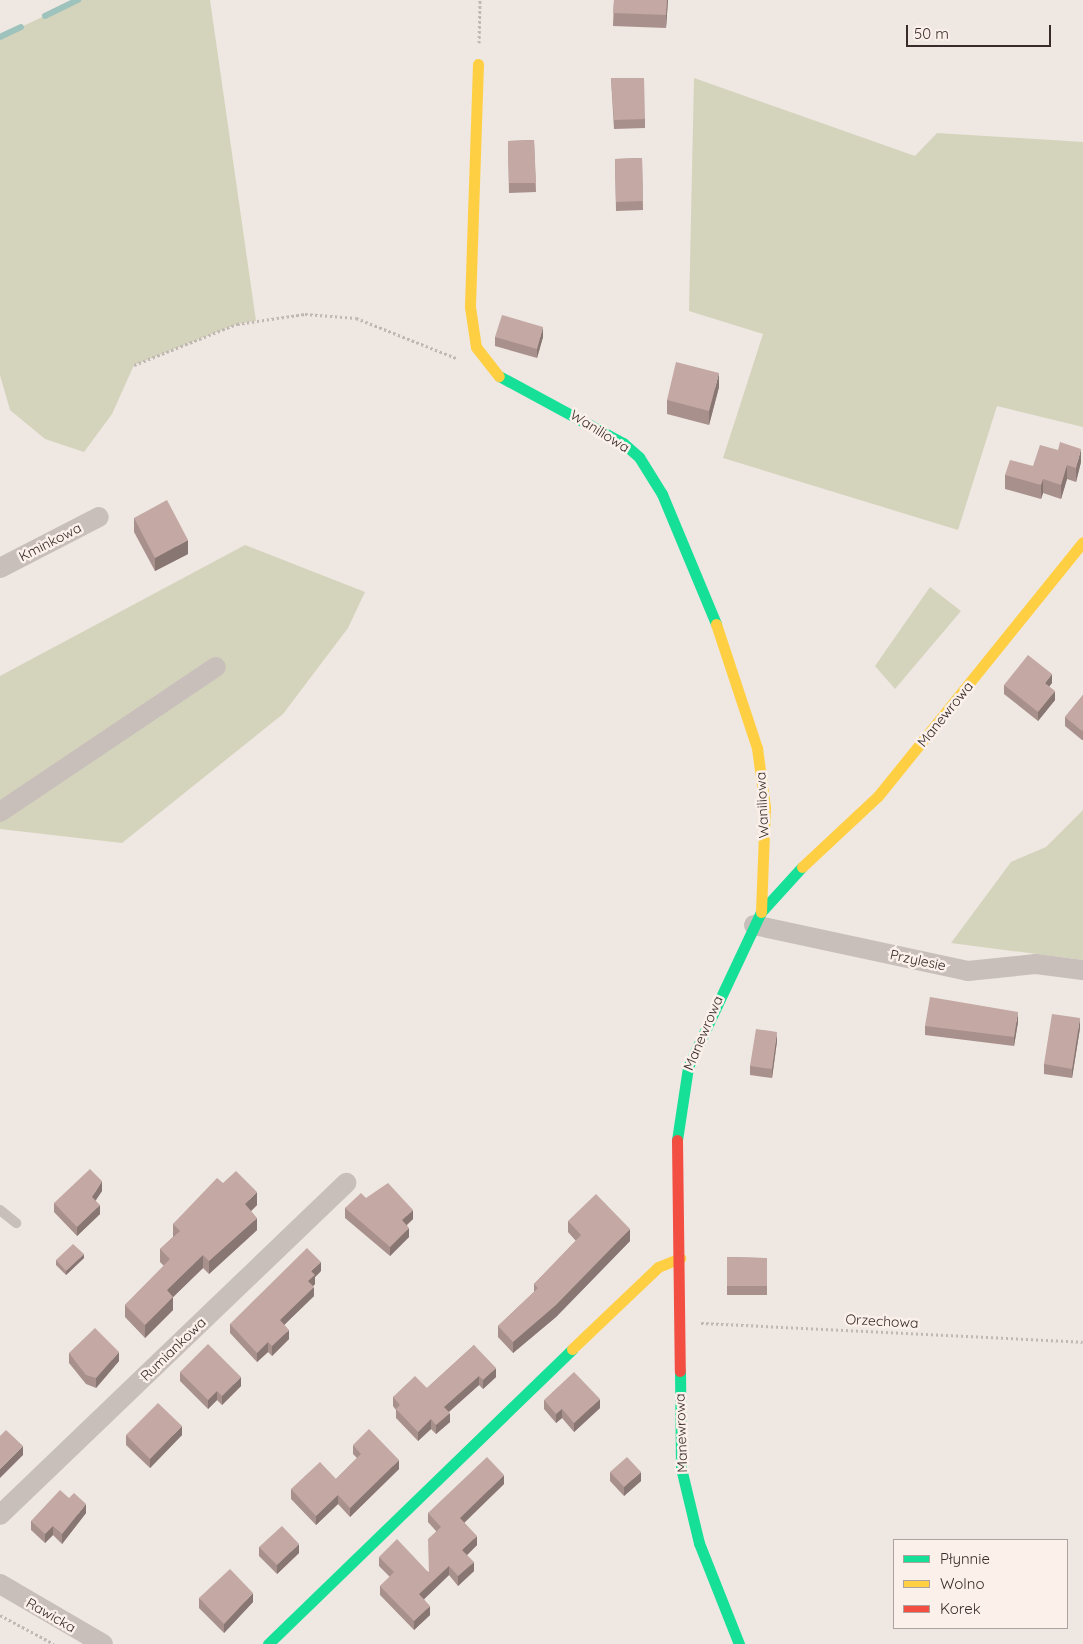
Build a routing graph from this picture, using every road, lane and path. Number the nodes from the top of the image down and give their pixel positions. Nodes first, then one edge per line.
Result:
1 (480, 0) edge
2 (478, 64) joint
3 (134, 365) dead end
4 (492, 372) junction
5 (99, 517) dead end
6 (1083, 542) edge
7 (0, 568) edge
8 (216, 667) dead end
9 (0, 812) edge
10 (758, 919) junction
11 (1083, 970) edge
12 (346, 1183) dead end
13 (0, 1210) edge
14 (16, 1223) dead end
15 (680, 1258) junction
16 (680, 1322) junction
17 (1083, 1342) edge
18 (0, 1515) edge
19 (0, 1584) edge
20 (0, 1615) edge
21 (81, 1639) edge
22 (54, 1644) edge
23 (103, 1644) edge
24 (268, 1644) edge
25 (739, 1644) edge

1 - 2 path
2 - 4 street, Waniliowa
3 - 4 path
4 - 10 street, Waniliowa
5 - 7 street, Kminkowa
6 - 10 street, Manewrowa
8 - 9 street
10 - 11 street, Przylesie
10 - 15 street, Manewrowa
12 - 18 street, Rumiankowa
13 - 14 lane
15 - 16 street, Manewrowa
15 - 24 street
16 - 17 path, Orzechowa
16 - 25 street, Manewrowa
19 - 21 street, Rawicka
20 - 22 path
21 - 23 street, Rawicka

